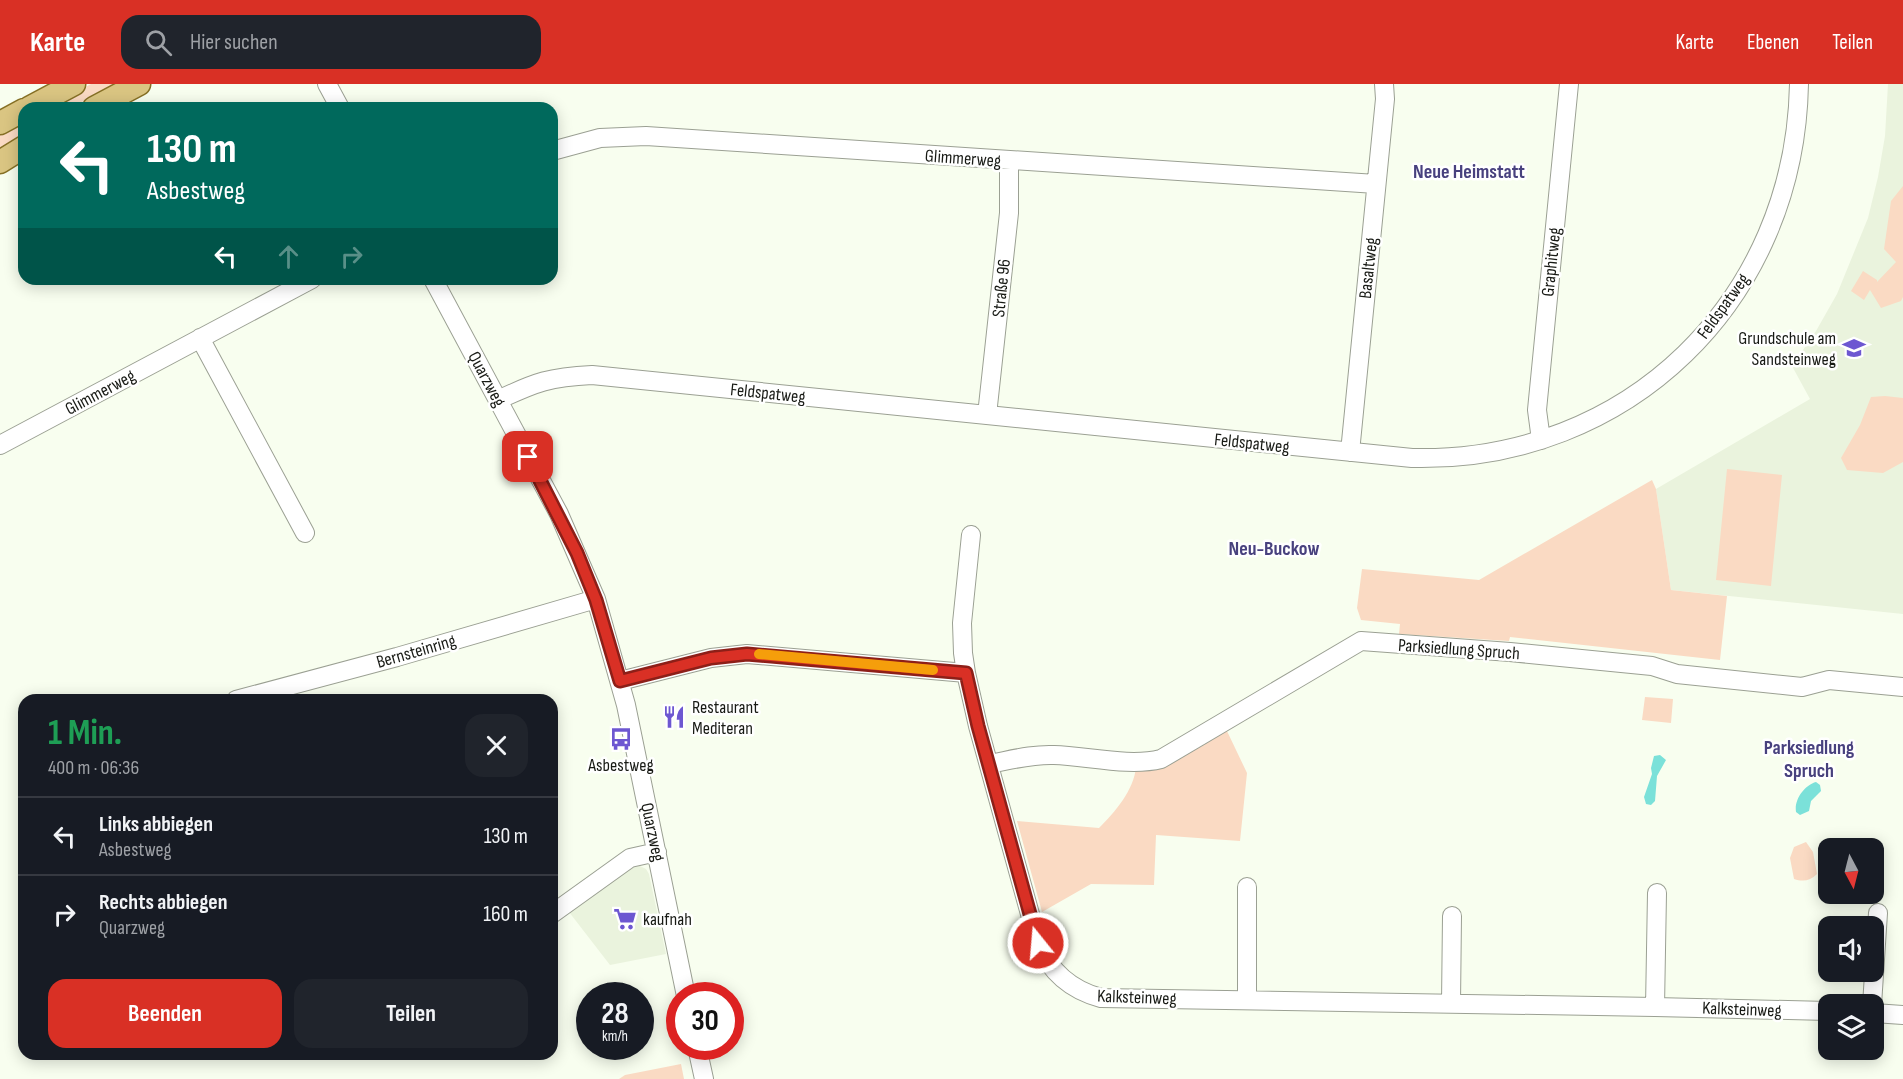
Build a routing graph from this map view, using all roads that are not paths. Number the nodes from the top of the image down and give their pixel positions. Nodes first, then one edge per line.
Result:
1 (74, 84) edge
2 (139, 84) edge
3 (327, 84) edge
4 (1384, 84) edge
5 (1569, 84) edge
6 (1799, 84) edge
7 (40, 102) edge
8 (105, 102) edge
9 (337, 102) edge
10 (18, 113) edge
11 (0, 123) edge
12 (558, 149) edge
13 (18, 151) edge
14 (1010, 161) junction
15 (0, 162) edge
16 (1376, 184) junction
17 (301, 285) edge
18 (436, 285) edge
19 (200, 338) junction
20 (498, 400) junction
21 (987, 415) junction
22 (1541, 440) junction
23 (0, 445) edge
24 (1350, 452) junction
25 (304, 533) dead end
26 (971, 535) dead end
27 (596, 600) junction
28 (966, 673) junction
29 (620, 681) junction
30 (1903, 687) edge
31 (258, 694) edge
32 (989, 765) junction
33 (657, 852) junction
34 (1248, 887) dead end
35 (1657, 893) dead end
36 (558, 910) edge
37 (1878, 913) dead end
38 (1452, 916) dead end
39 (683, 982) edge
40 (1873, 994) edge
41 (1246, 999) junction
42 (1451, 1003) junction
43 (1655, 1007) junction
44 (1818, 1011) edge
45 (1884, 1013) edge
46 (1903, 1014) edge
47 (700, 1060) edge
48 (704, 1079) edge

1 - 7 main road
2 - 8 main road
3 - 9 street
4 - 16 street, Basaltweg
5 - 22 street, Graphitweg
6 - 22 street, Feldspatweg
10 - 11 main road
12 - 14 street, Glimmerweg
13 - 15 main road
14 - 16 street, Glimmerweg
14 - 21 street, Straße 96
16 - 24 street, Basaltweg
17 - 19 street, Glimmerweg
18 - 20 street, Quarzweg
19 - 23 street, Glimmerweg
19 - 25 street
20 - 21 street, Feldspatweg
20 - 27 street, Quarzweg
21 - 24 street, Feldspatweg
22 - 24 street, Feldspatweg
26 - 28 street, Kalksteinweg
27 - 29 street, Quarzweg
27 - 31 street, Bernsteinring
28 - 29 street
28 - 32 street, Kalksteinweg
29 - 33 street, Quarzweg
30 - 32 street, Parksiedlung Spruch
32 - 41 street, Kalksteinweg
33 - 36 street
33 - 39 street, Quarzweg
34 - 41 street
35 - 43 street
37 - 40 street
38 - 42 street
41 - 42 street, Kalksteinweg
42 - 43 street, Kalksteinweg
43 - 44 street, Kalksteinweg
45 - 46 street
47 - 48 street

